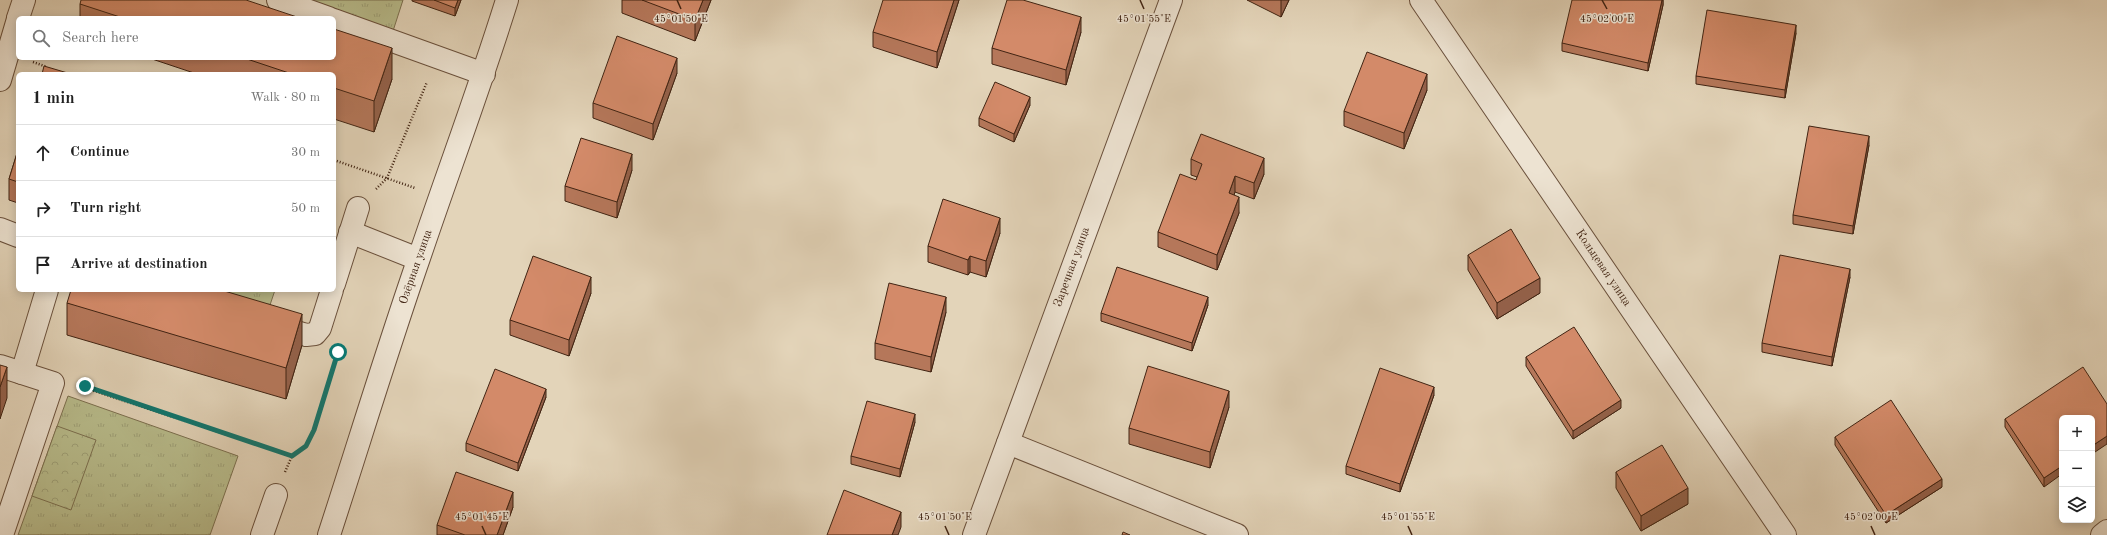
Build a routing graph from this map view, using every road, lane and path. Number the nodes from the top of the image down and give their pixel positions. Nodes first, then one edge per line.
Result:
1 (24, 0) edge
2 (278, 0) edge
3 (507, 0) edge
4 (1171, 0) edge
5 (1421, 0) edge
6 (19, 16) edge
7 (323, 16) edge
8 (336, 21) edge
9 (16, 26) edge
10 (437, 57) junction
11 (28, 60) dead end
12 (49, 67) edge
13 (484, 74) junction
14 (0, 80) edge
15 (336, 161) edge
16 (387, 178) junction
17 (440, 197) junction
18 (358, 208) joint
19 (0, 229) edge
20 (350, 232) junction
21 (16, 235) edge
22 (418, 259) junction
23 (336, 278) edge
24 (45, 292) edge
25 (331, 292) edge
26 (256, 319) edge
27 (321, 324) junction
28 (0, 366) edge
29 (22, 373) junction
30 (53, 383) junction
31 (1008, 444) junction
32 (276, 495) dead end
33 (2107, 531) edge
34 (2, 535) edge
35 (262, 535) edge
36 (329, 535) edge
37 (974, 535) edge
38 (1237, 535) edge
39 (1785, 535) edge
40 (2102, 535) edge

1 - 6 street
2 - 7 street
3 - 13 street, Озёрная улица
4 - 31 street, Заречная улица
5 - 39 street, Кольцевая улица
8 - 10 street
9 - 14 street
10 - 13 street
10 - 16 path
11 - 12 path
13 - 17 street, Озёрная улица
15 - 16 path
16 - 17 path
16 - 18 path
17 - 22 street, Озёрная улица
18 - 20 street
19 - 21 street
20 - 22 street
20 - 23 street
22 - 36 street, Озёрная улица
24 - 29 street
25 - 27 street
26 - 27 street
27 - 30 path
28 - 29 street
29 - 30 street
30 - 34 street
31 - 37 street, Заречная улица
31 - 38 street
32 - 35 street
33 - 40 street

